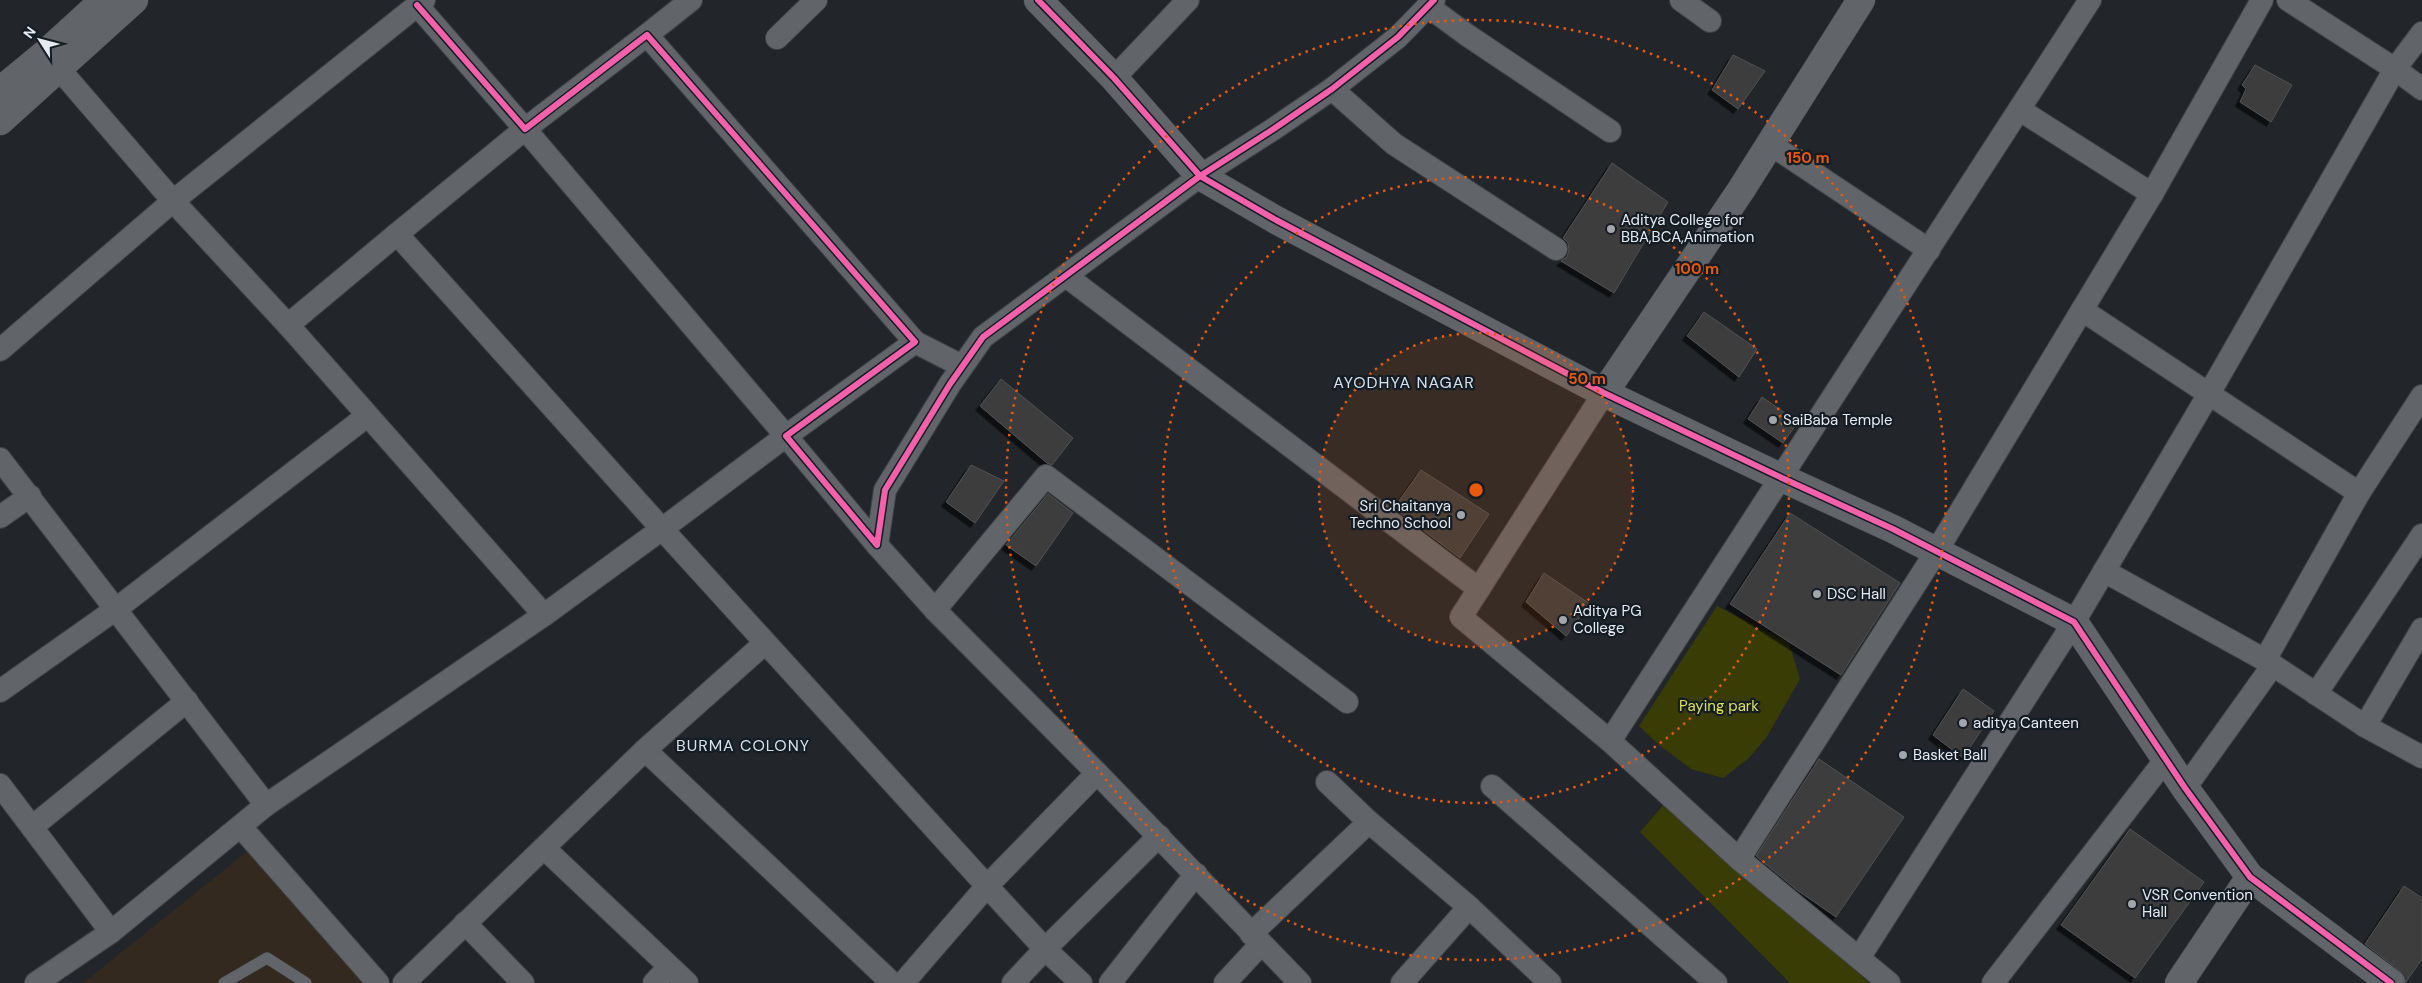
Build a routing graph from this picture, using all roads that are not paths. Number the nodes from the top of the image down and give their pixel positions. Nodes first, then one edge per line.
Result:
1 (104, 0) edge
2 (134, 0) edge
3 (691, 0) edge
4 (816, 0) edge
5 (1038, 0) edge
6 (1188, 0) edge
7 (1681, 0) edge
8 (1862, 0) edge
9 (2090, 0) edge
10 (2262, 0) edge
11 (2288, 0) edge
12 (421, 3) edge
13 (1432, 3) edge
14 (1710, 21) dead end
15 (2422, 33) edge
16 (647, 35) junction
17 (777, 38) dead end
18 (52, 61) junction
19 (2395, 70) junction
20 (1114, 78) junction
21 (1332, 89) junction
22 (2422, 89) edge
23 (0, 91) edge
24 (2020, 110) junction
25 (0, 121) edge
26 (525, 129) junction
27 (1610, 131) dead end
28 (1770, 144) junction
29 (1200, 176) junction
30 (2152, 194) junction
31 (173, 201) junction
32 (397, 234) junction
33 (1556, 249) dead end
34 (1929, 250) junction
35 (1066, 276) junction
36 (2082, 310) junction
37 (288, 325) junction
38 (914, 342) junction
39 (0, 350) edge
40 (962, 366) junction
41 (2210, 392) junction
42 (1604, 393) junction
43 (2422, 396) edge
44 (367, 416) junction
45 (786, 436) junction
46 (0, 459) edge
47 (1782, 478) junction
48 (2359, 493) junction
49 (30, 496) junction
50 (0, 516) edge
51 (662, 529) junction
52 (2422, 535) edge
53 (877, 545) junction
54 (1936, 552) junction
55 (2104, 571) junction
56 (1479, 588) junction
57 (116, 609) junction
58 (935, 610) junction
59 (544, 615) junction
60 (2074, 622) junction
61 (2422, 629) edge
62 (765, 642) junction
63 (2269, 662) junction
64 (0, 691) edge
65 (2316, 694) junction
66 (187, 701) junction
67 (1347, 702) dead end
68 (2366, 726) junction
69 (1610, 741) junction
70 (645, 750) junction
71 (2422, 757) edge
72 (2166, 759) junction
73 (1097, 773) junction
74 (1327, 782) dead end
75 (0, 784) edge
76 (1492, 786) dead end
77 (2185, 788) junction
78 (266, 805) junction
79 (1368, 822) junction
80 (32, 827) junction
81 (241, 827) junction
82 (1159, 836) junction
83 (544, 848) junction
84 (1739, 859) junction
85 (1196, 874) junction
86 (2250, 877) junction
87 (987, 886) junction
88 (1469, 907) junction
89 (466, 924) junction
90 (111, 932) junction
91 (1256, 939) junction
92 (1045, 949) junction
93 (1858, 958) junction
94 (670, 967) junction
95 (2383, 981) edge
96 (36, 983) edge
97 (224, 983) edge
98 (306, 983) edge
99 (378, 983) edge
100 (404, 983) edge
101 (523, 983) edge
102 (654, 983) edge
103 (687, 983) edge
104 (892, 983) edge
105 (903, 983) edge
106 (1014, 983) edge
107 (1081, 983) edge
108 (1110, 983) edge
109 (1225, 983) edge
110 (1300, 983) edge
111 (1402, 983) edge
112 (1550, 983) edge
113 (1716, 983) edge
114 (1889, 983) edge
115 (1993, 983) edge
116 (2179, 983) edge

1 - 18 street
2 - 18 street
3 - 16 street
4 - 17 street
5 - 20 street
6 - 20 street
7 - 14 street
8 - 28 street
9 - 24 street
10 - 30 street
11 - 19 street
12 - 26 street
12 - 31 street
13 - 21 street
13 - 27 street
15 - 19 street
16 - 26 street
16 - 38 street
18 - 23 street
18 - 25 street
18 - 31 street
19 - 22 street
19 - 41 street
20 - 29 street
21 - 29 street
21 - 33 street
24 - 30 street
24 - 34 street
26 - 32 street
26 - 45 street
28 - 34 street
28 - 42 street
29 - 35 street
29 - 42 street
30 - 36 street
31 - 37 street
31 - 39 street
32 - 37 street
32 - 51 street
34 - 47 street
35 - 40 street
35 - 56 street
36 - 41 street
36 - 54 street
37 - 44 street
38 - 40 street
38 - 45 street
40 - 53 street
41 - 48 street
41 - 55 street
42 - 47 street
42 - 56 street
43 - 48 street
44 - 57 street
44 - 59 street
45 - 51 street
45 - 53 street
46 - 49 street
47 - 54 street
47 - 69 street
48 - 63 street
49 - 50 street
49 - 57 street
51 - 59 street
51 - 62 street
52 - 65 street
53 - 58 street
54 - 60 street
54 - 84 street
55 - 60 street
55 - 63 street
56 - 69 street
57 - 64 street
57 - 66 street
58 - 67 street
58 - 73 street
59 - 78 street
60 - 72 street
60 - 93 street
61 - 68 street
62 - 70 street
62 - 87 street
63 - 65 street
63 - 77 street
65 - 68 street
66 - 78 street
66 - 80 street
68 - 71 street
69 - 84 street
70 - 83 street
70 - 104 street
72 - 77 street
72 - 115 street
73 - 82 street
73 - 87 street
74 - 79 street
75 - 80 street
76 - 113 street
77 - 86 street
78 - 81 street
79 - 88 street
79 - 91 street
80 - 90 street
81 - 90 street
81 - 99 street
82 - 85 street
82 - 92 street
83 - 89 street
83 - 94 street
84 - 93 street
85 - 91 street
85 - 108 street
86 - 95 street
86 - 116 street
87 - 92 street
87 - 105 street
88 - 111 street
88 - 112 street
89 - 100 street
89 - 101 street
90 - 96 street
91 - 109 street
91 - 110 street
92 - 106 street
92 - 107 street
93 - 114 street
94 - 102 street
94 - 103 street
97 - 98 lane

